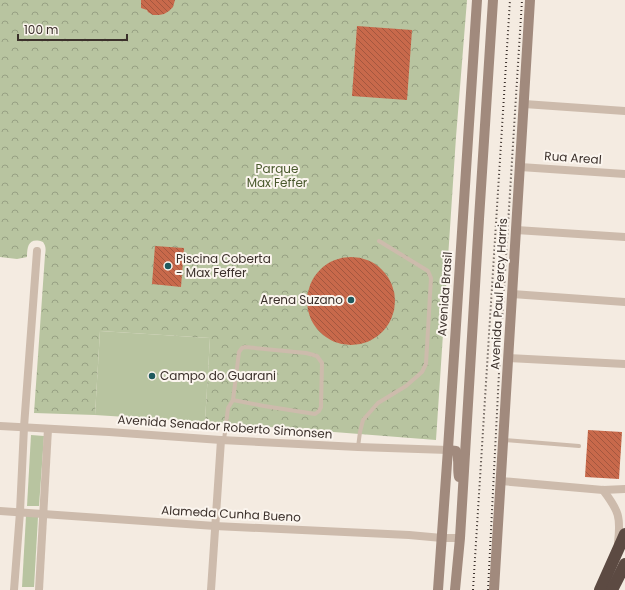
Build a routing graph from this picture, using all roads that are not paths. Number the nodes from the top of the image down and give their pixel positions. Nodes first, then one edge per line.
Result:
1 (477, 0) edge
2 (493, 0) edge
3 (530, 0) edge
4 (524, 104) junction
5 (625, 111) edge
6 (520, 167) junction
7 (625, 174) edge
8 (464, 193) junction
9 (481, 198) junction
10 (463, 216) junction
11 (479, 219) junction
12 (516, 230) junction
13 (625, 237) edge
14 (379, 241) dead end
15 (37, 251) dead end
16 (512, 294) junction
17 (625, 302) edge
18 (508, 358) junction
19 (625, 364) edge
20 (233, 400) junction
21 (0, 426) edge
22 (24, 427) junction
23 (48, 429) junction
24 (223, 440) junction
25 (504, 440) junction
26 (579, 446) dead end
27 (358, 447) junction
28 (448, 450) junction
29 (501, 481) junction
30 (463, 484) junction
31 (603, 490) junction
32 (625, 490) edge
33 (0, 511) edge
34 (20, 512) junction
35 (43, 514) junction
36 (215, 526) junction
37 (625, 534) edge
38 (442, 538) junction
39 (460, 538) junction
40 (617, 551) junction
41 (625, 564) edge
42 (14, 590) edge
43 (39, 590) edge
44 (211, 590) edge
45 (438, 590) edge
46 (455, 590) edge
47 (494, 590) edge
48 (600, 590) edge
49 (612, 590) edge

1 - 8 main road, Avenida Brasil
2 - 9 main road
3 - 4 main road, Avenida Paul Percy Harris
4 - 5 street
4 - 6 main road, Avenida Paul Percy Harris
6 - 7 street, Rua Areal
6 - 12 main road, Avenida Paul Percy Harris
8 - 9 main road
8 - 10 main road, Avenida Brasil
9 - 11 main road
10 - 11 main road
10 - 28 main road, Avenida Brasil
11 - 30 main road
12 - 13 street
12 - 16 main road, Avenida Paul Percy Harris
14 - 27 lane
15 - 22 street
16 - 17 street
16 - 18 main road, Avenida Paul Percy Harris
18 - 19 street
18 - 25 main road, Avenida Paul Percy Harris
20 - 20 lane
20 - 24 lane
21 - 22 street, Avenida Senador Roberto Simonsen
22 - 23 street, Avenida Senador Roberto Simonsen
22 - 34 street
23 - 24 street, Avenida Senador Roberto Simonsen
23 - 35 street
24 - 27 street, Avenida Senador Roberto Simonsen
24 - 36 street
25 - 26 lane
25 - 29 main road, Avenida Paul Percy Harris
27 - 28 street, Avenida Senador Roberto Simonsen
28 - 30 main road
28 - 38 main road, Avenida Brasil
29 - 31 street
29 - 47 main road, Avenida Paul Percy Harris
30 - 39 main road
31 - 32 street
31 - 40 street
33 - 34 street, Alameda Cunha Bueno
34 - 35 street, Alameda Cunha Bueno
34 - 42 street
35 - 36 street, Alameda Cunha Bueno
35 - 43 street
36 - 38 street, Alameda Cunha Bueno
36 - 44 street
37 - 40 highway
38 - 39 street, Alameda Cunha Bueno
38 - 45 main road, Avenida Brasil
39 - 46 main road
40 - 48 highway
41 - 49 highway

